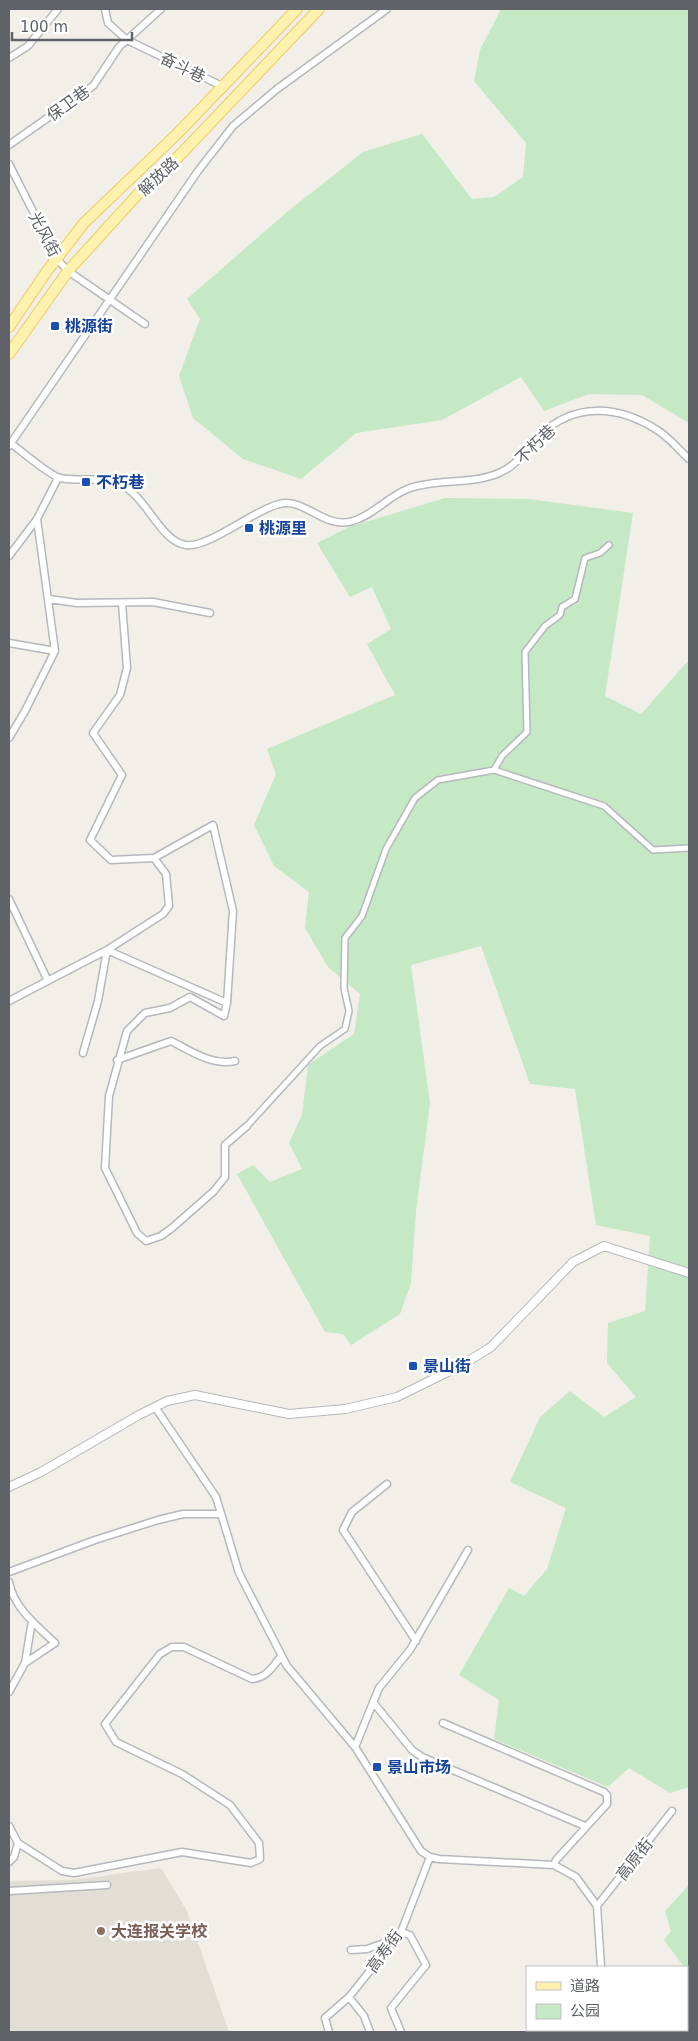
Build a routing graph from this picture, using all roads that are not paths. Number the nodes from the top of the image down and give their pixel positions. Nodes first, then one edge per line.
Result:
1 (58, 9) edge
2 (105, 9) edge
3 (161, 9) edge
4 (297, 9) edge
5 (319, 9) edge
6 (387, 9) edge
7 (127, 40) junction
8 (9, 58) edge
9 (222, 86) junction
10 (9, 145) edge
11 (9, 164) edge
12 (57, 259) junction
13 (68, 271) junction
14 (109, 299) junction
15 (146, 324) dead end
16 (9, 327) edge
17 (9, 354) edge
18 (10, 444) edge
19 (689, 459) edge
20 (58, 478) junction
21 (37, 519) junction
22 (609, 545) dead end
23 (9, 556) edge
24 (49, 599) junction
25 (122, 603) junction
26 (210, 613) dead end
27 (9, 643) edge
28 (55, 651) junction
29 (9, 738) edge
30 (494, 770) junction
31 (689, 848) edge
32 (154, 858) junction
33 (9, 899) edge
34 (107, 950) junction
35 (48, 979) junction
36 (9, 1001) edge
37 (227, 1003) junction
38 (83, 1053) dead end
39 (117, 1060) junction
40 (235, 1061) dead end
41 (248, 1126) joint
42 (689, 1273) edge
43 (155, 1407) junction
44 (387, 1484) dead end
45 (9, 1487) edge
46 (220, 1514) junction
47 (468, 1550) dead end
48 (9, 1572) edge
49 (9, 1582) edge
50 (32, 1621) junction
51 (416, 1641) junction
52 (281, 1656) junction
53 (25, 1663) junction
54 (9, 1692) edge
55 (373, 1702) junction
56 (443, 1723) dead end
57 (355, 1747) junction
58 (672, 1811) dead end
59 (9, 1826) edge
60 (585, 1826) junction
61 (18, 1843) junction
62 (430, 1857) junction
63 (9, 1862) edge
64 (554, 1865) junction
65 (107, 1885) dead end
66 (9, 1892) edge
67 (597, 1906) junction
68 (400, 1932) junction
69 (394, 1940) junction
70 (351, 1950) dead end
71 (601, 1966) edge
72 (349, 1998) junction
73 (329, 2032) edge
74 (370, 2032) edge
75 (401, 2032) edge

1 - 8 street
2 - 7 street, 奋斗巷
3 - 7 street, 保卫巷
4 - 9 main road, 解放路
5 - 13 main road, 解放路
6 - 14 street
7 - 9 street, 奋斗巷
7 - 10 street, 保卫巷
9 - 12 main road, 解放路
11 - 12 street, 光风街
12 - 13 street, 光风街
12 - 16 main road, 解放路
13 - 14 street, 光风街
13 - 17 main road, 解放路
14 - 15 street, 光风街
14 - 18 street
18 - 20 street
19 - 20 street, 不朽巷
20 - 21 street
21 - 23 street
21 - 24 street
22 - 30 street
24 - 25 street
24 - 28 street
25 - 26 street
25 - 32 street
27 - 28 street
28 - 29 street
30 - 31 street
30 - 41 street
32 - 34 street
32 - 37 street
33 - 35 street
34 - 35 street
34 - 37 street
34 - 38 street
35 - 36 street
37 - 39 street
39 - 40 street
39 - 41 street
42 - 43 street
43 - 45 street
43 - 46 street
44 - 51 street
46 - 48 street
46 - 52 street
47 - 51 street
49 - 50 street
50 - 53 street
50 - 53 street
51 - 55 street
52 - 57 street
52 - 61 street
53 - 54 street
55 - 57 street
55 - 60 street
56 - 60 street
57 - 62 street
58 - 67 street, 高原街
59 - 61 street
60 - 64 street
61 - 63 street
62 - 64 street
62 - 68 street, 高寿街
64 - 67 street
65 - 66 street
67 - 71 street
68 - 69 street, 高寿街
68 - 75 street
69 - 70 street
69 - 72 street, 高寿街
72 - 73 street, 高寿街
72 - 74 street

